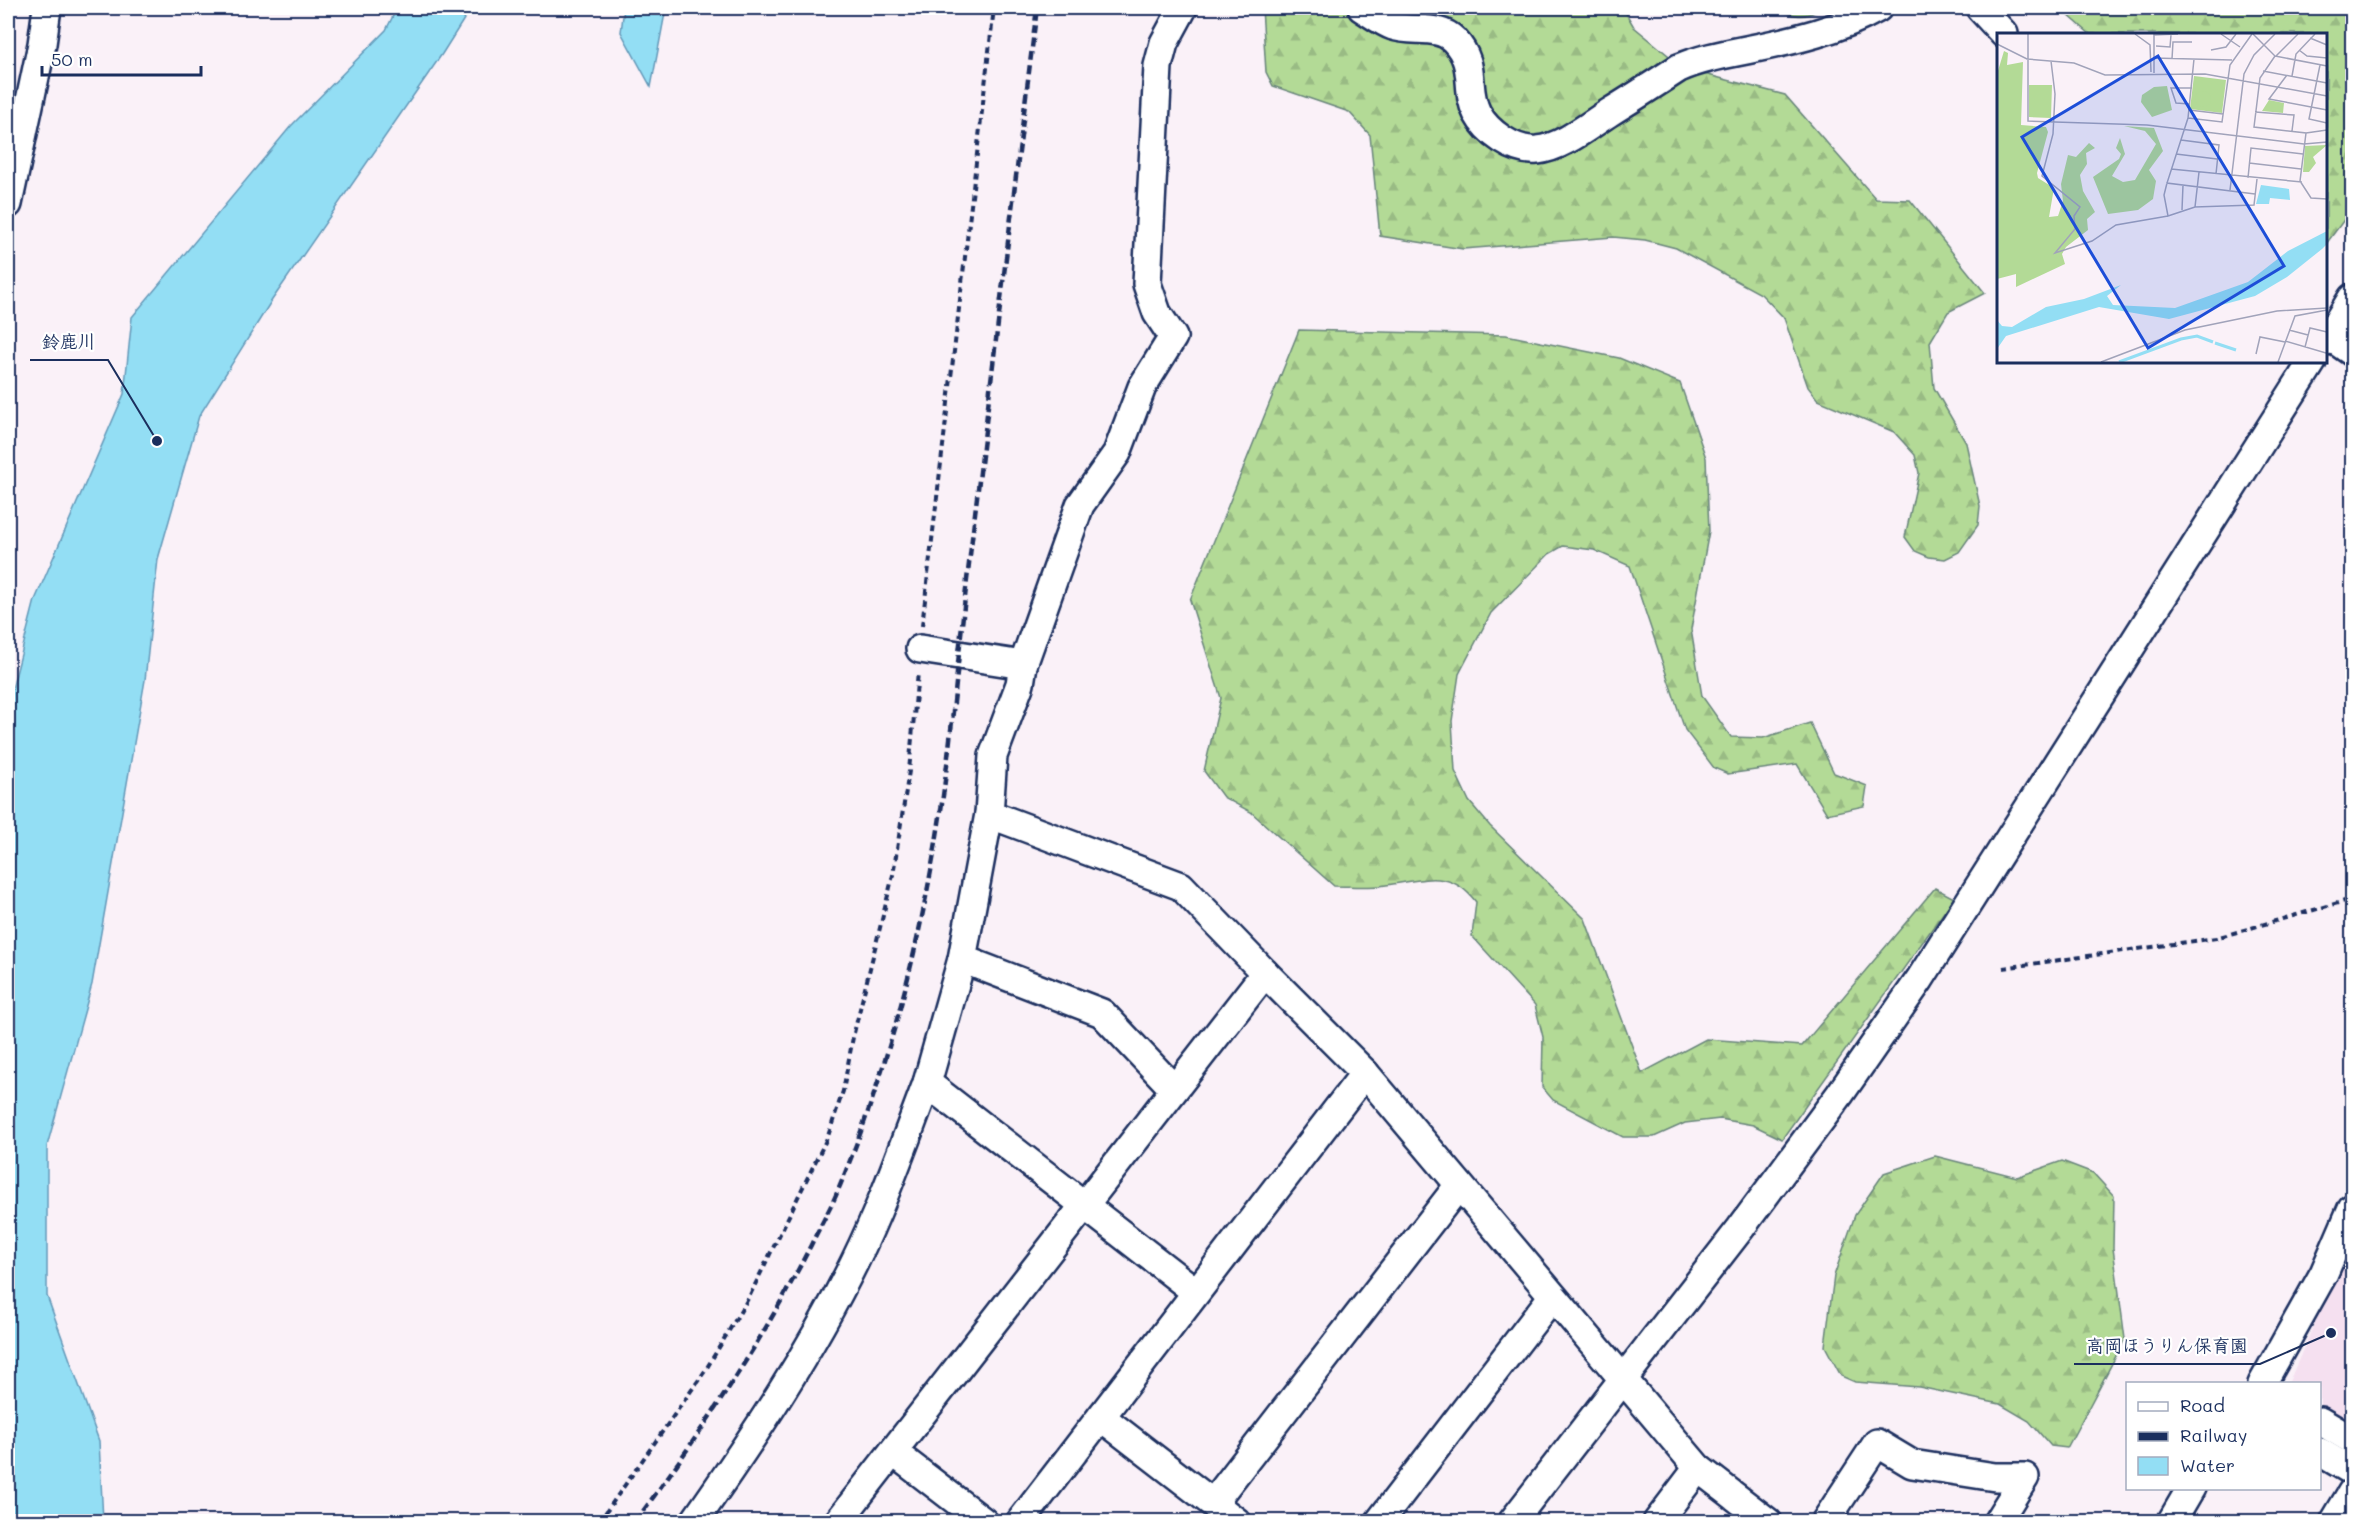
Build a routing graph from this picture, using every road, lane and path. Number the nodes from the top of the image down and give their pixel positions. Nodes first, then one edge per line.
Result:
1 (47, 8) edge
2 (994, 8) edge
3 (1183, 8) edge
4 (1362, 8) edge
5 (1878, 8) edge
6 (1980, 8) edge
7 (2003, 33) edge
8 (8, 204) edge
9 (2352, 298) edge
10 (2327, 336) edge
11 (2327, 338) edge
12 (2352, 352) edge
13 (2311, 363) edge
14 (920, 649) junction
15 (1023, 665) junction
16 (989, 814) junction
17 (2352, 899) edge
18 (962, 959) junction
19 (2003, 968) dead end
20 (1265, 973) junction
21 (1365, 1073) junction
22 (927, 1083) junction
23 (1174, 1089) junction
24 (1459, 1185) junction
25 (1084, 1206) junction
26 (2352, 1208) edge
27 (1196, 1293) junction
28 (1552, 1297) junction
29 (1622, 1380) junction
30 (2263, 1382) edge
31 (1101, 1417) junction
32 (2321, 1422) edge
33 (2352, 1440) edge
34 (893, 1452) junction
35 (2321, 1453) edge
36 (1698, 1468) junction
37 (2352, 1471) edge
38 (2190, 1490) edge
39 (2352, 1492) edge
40 (1213, 1503) junction
41 (1762, 1520) edge
42 (599, 1521) edge
43 (694, 1521) edge
44 (838, 1521) edge
45 (984, 1521) edge
46 (1020, 1521) edge
47 (1237, 1521) edge
48 (1379, 1521) edge
49 (1512, 1521) edge
50 (1657, 1521) edge
51 (1825, 1521) edge
52 (1997, 1521) edge
53 (2171, 1521) edge
54 (2334, 1521) edge

1 - 8 street
2 - 14 path
3 - 15 street
4 - 5 street
6 - 7 street
9 - 10 street
11 - 12 street
13 - 29 street
14 - 15 street
14 - 42 path
15 - 16 street
16 - 18 street
16 - 20 street
17 - 19 path
18 - 22 street
18 - 23 street
20 - 21 street
20 - 23 street
21 - 24 street
21 - 27 street
22 - 25 street
22 - 43 street
23 - 25 street
24 - 28 street
24 - 40 street
25 - 27 street
25 - 34 street
26 - 30 street
27 - 31 street
28 - 29 street
28 - 48 street
29 - 36 street
29 - 49 street
31 - 40 street
31 - 46 street
32 - 33 street
34 - 44 street
34 - 45 street
35 - 37 street
36 - 41 street
36 - 50 street
38 - 53 street
39 - 54 street
40 - 47 street
51 - 52 street

